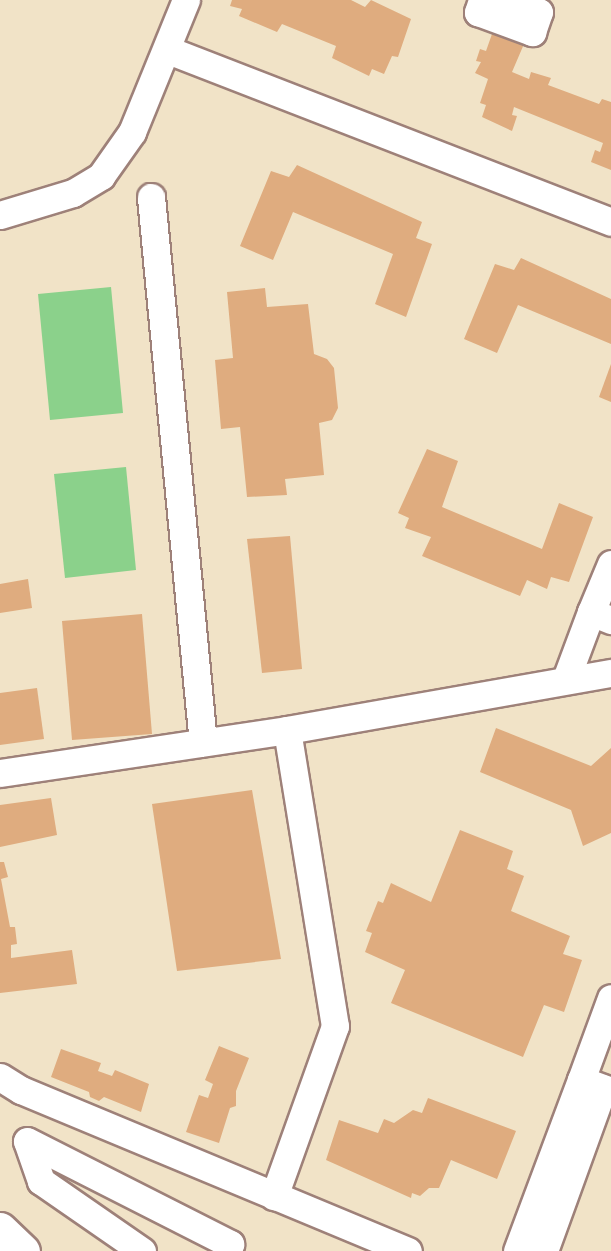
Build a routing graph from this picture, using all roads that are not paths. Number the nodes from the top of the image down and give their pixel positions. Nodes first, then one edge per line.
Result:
1 (186, 0) edge
2 (482, 0) edge
3 (507, 0) edge
4 (168, 50) junction
5 (151, 197) dead end
6 (0, 214) edge
7 (611, 222) edge
8 (611, 564) edge
9 (601, 616) edge
10 (611, 673) edge
11 (566, 679) junction
12 (287, 730) junction
13 (203, 743) junction
14 (0, 773) edge
15 (611, 998) edge
16 (0, 1077) edge
17 (598, 1086) edge
18 (274, 1196) junction
19 (0, 1229) edge
20 (23, 1251) edge
21 (142, 1251) edge
22 (227, 1251) edge
23 (408, 1251) edge
24 (517, 1251) edge
25 (544, 1251) edge

1 - 4 street
2 - 3 street
4 - 6 street
4 - 7 street
5 - 13 street
8 - 9 street
9 - 11 street
10 - 11 street
11 - 12 street
12 - 13 street
12 - 18 street
13 - 14 street
15 - 17 street
16 - 18 street
17 - 24 street
17 - 25 street
18 - 23 street
19 - 20 main road
21 - 22 street

